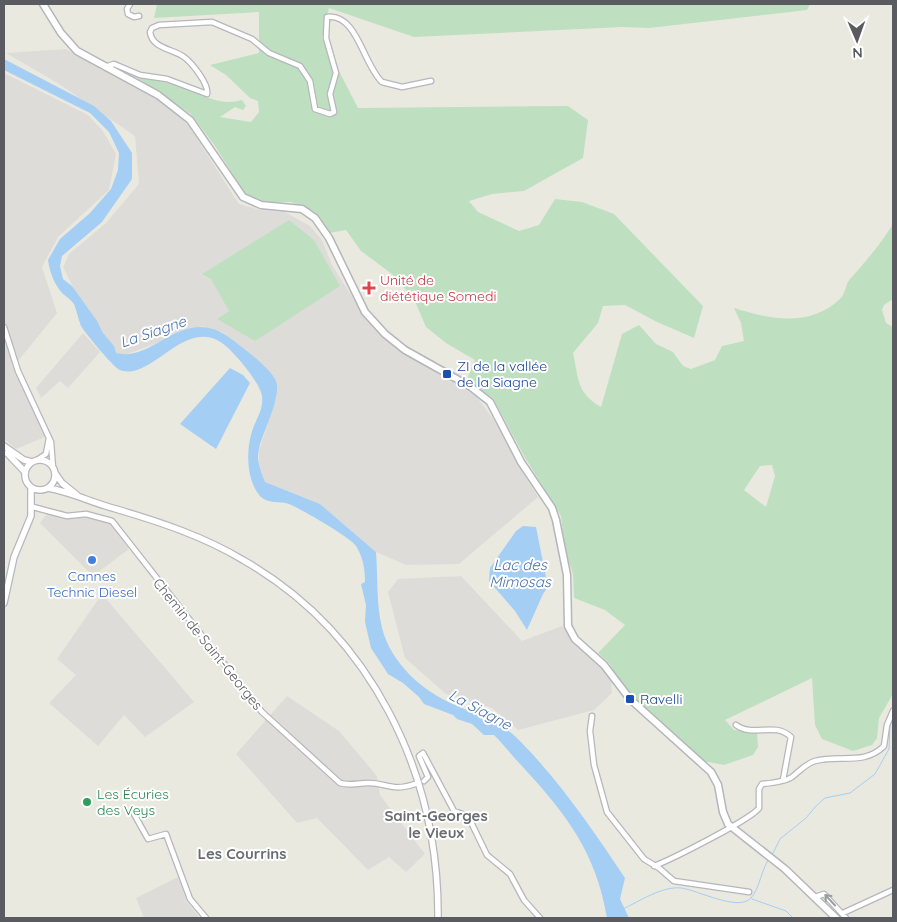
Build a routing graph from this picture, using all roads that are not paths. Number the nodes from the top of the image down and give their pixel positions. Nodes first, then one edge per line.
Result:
1 (43, 4) edge
2 (130, 4) edge
3 (139, 16) dead end
4 (105, 66) junction
5 (431, 81) dead end
6 (4, 327) edge
7 (49, 437) junction
8 (4, 446) edge
9 (4, 450) edge
10 (35, 461) junction
11 (54, 470) junction
12 (25, 472) junction
13 (31, 488) junction
14 (45, 489) junction
15 (85, 499) junction
16 (33, 507) junction
17 (4, 603) edge
18 (893, 711) edge
19 (592, 716) dead end
20 (736, 725) dead end
21 (783, 780) junction
22 (424, 781) dead end
23 (415, 784) dead end
24 (134, 814) dead end
25 (732, 828) junction
26 (654, 866) junction
27 (893, 890) edge
28 (749, 892) dead end
29 (815, 898) junction
30 (849, 912) junction
31 (843, 913) junction
32 (206, 918) edge
33 (438, 918) edge
34 (540, 918) edge
35 (836, 918) edge
36 (848, 918) edge

1 - 4 main road
2 - 3 street
4 - 5 street
4 - 25 main road
6 - 7 street
7 - 10 street
7 - 11 street
8 - 10 street
9 - 12 street
10 - 11 street
10 - 12 street
11 - 14 street
11 - 15 street
12 - 13 street
13 - 14 street
13 - 16 street
14 - 15 street
14 - 16 street
15 - 33 street
16 - 17 street
16 - 23 street, Chemin de Saint-Georges
18 - 21 street
19 - 26 street
20 - 21 street
21 - 25 street
22 - 34 street
24 - 32 street
25 - 26 street
25 - 29 main road
26 - 28 street
27 - 30 street
31 -> 29 street
29 - 35 main road
30 - 31 street
30 - 36 street
31 - 36 street

